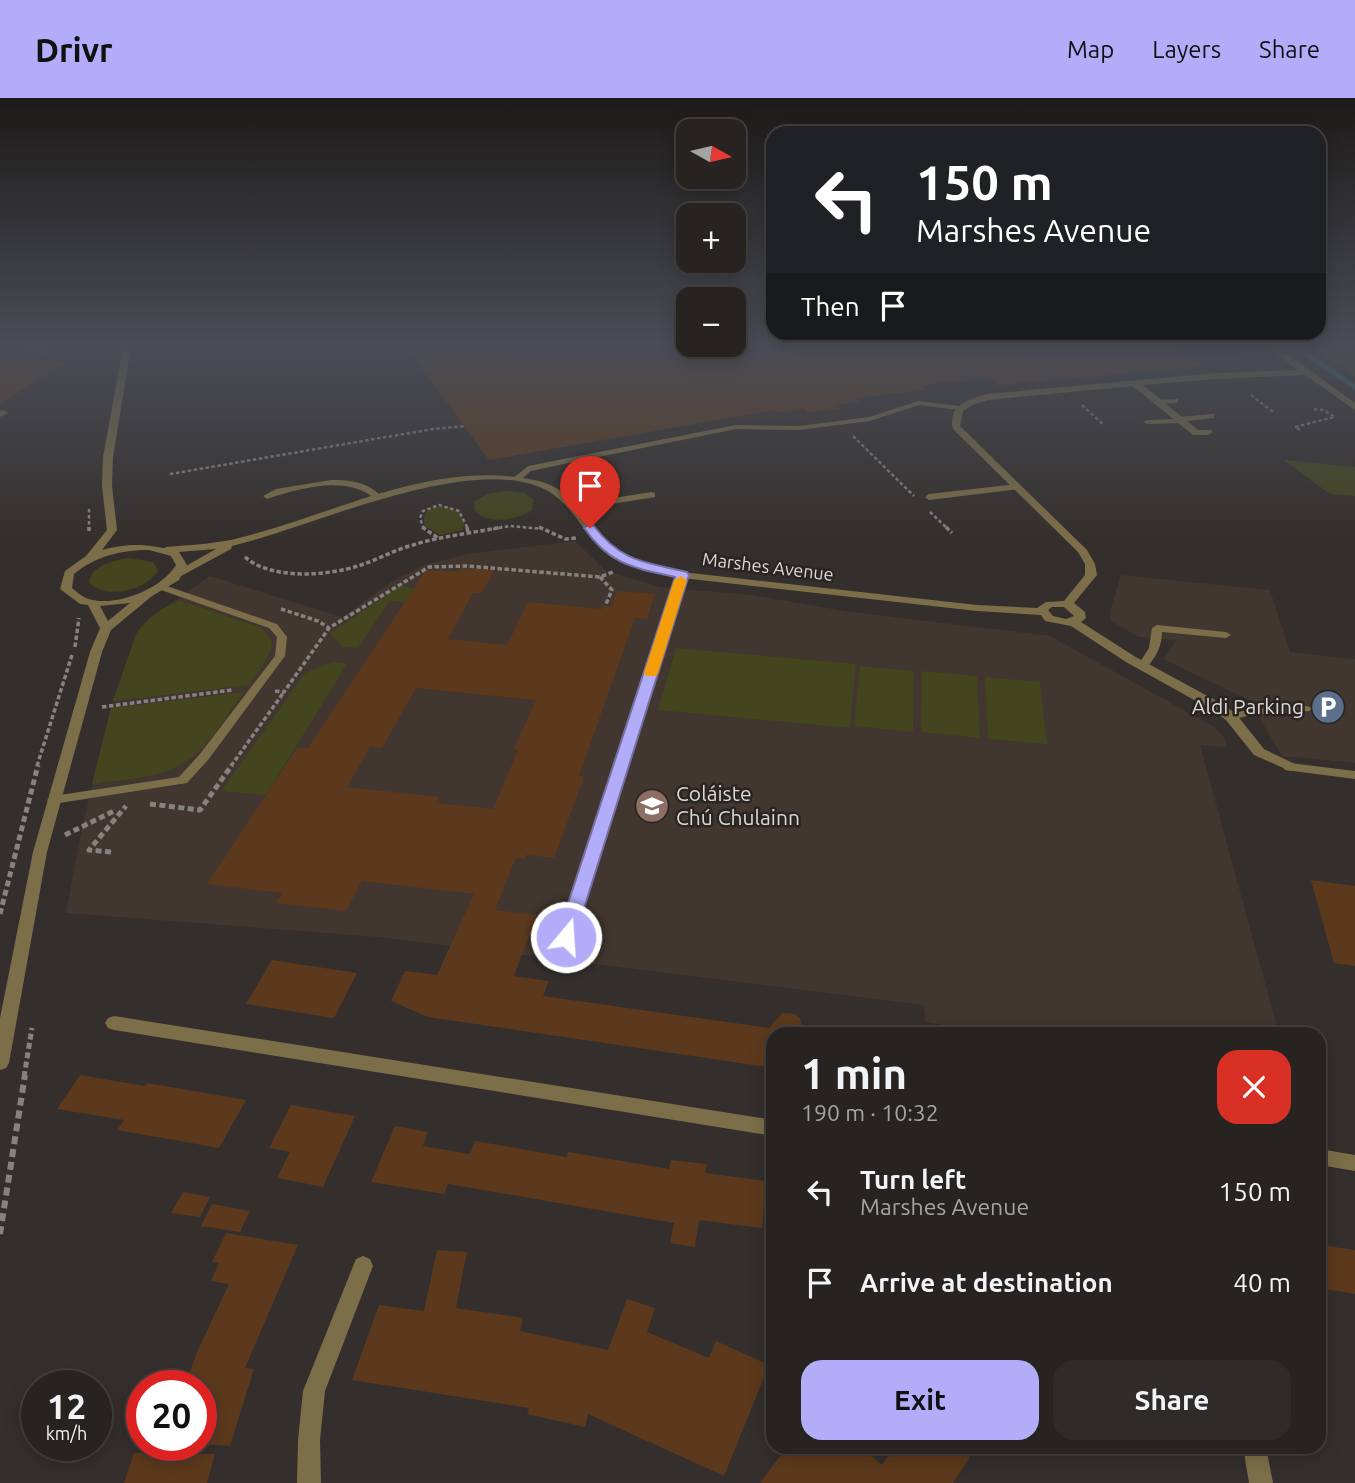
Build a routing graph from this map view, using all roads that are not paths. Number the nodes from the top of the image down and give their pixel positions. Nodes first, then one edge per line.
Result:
1 (116, 412) edge
2 (890, 412) edge
3 (957, 412) edge
4 (1170, 412) edge
5 (1211, 416) dead end
6 (1179, 419) junction
7 (1145, 421) dead end
8 (1208, 432) dead end
9 (516, 479) junction
10 (329, 485) junction
11 (1015, 485) junction
12 (652, 495) dead end
13 (929, 497) dead end
14 (379, 498) junction
15 (576, 510) junction
16 (112, 530) junction
17 (238, 542) junction
18 (140, 547) junction
19 (166, 550) junction
20 (90, 558) junction
21 (181, 573) junction
22 (682, 575) junction
23 (164, 588) junction
24 (146, 596) junction
25 (92, 602) junction
26 (1067, 604) junction
27 (1042, 612) junction
28 (1073, 622) junction
29 (106, 628) junction
30 (1226, 635) dead end
31 (1143, 666) junction
32 (1306, 709) dead end
33 (1231, 717) junction
34 (1355, 775) edge
35 (53, 800) junction
36 (566, 937) dead end
37 (114, 1023) dead end
38 (0, 1063) edge
39 (766, 1127) edge
40 (1326, 1158) edge
41 (1355, 1163) edge
42 (363, 1266) dead end
43 (1255, 1454) edge
44 (309, 1483) edge
45 (1261, 1483) edge

1 - 16 street
2 - 9 lane
3 - 11 street
4 - 6 street
5 - 6 lane
6 - 7 lane
6 - 8 street
9 - 14 street, Marshes Avenue
9 - 15 street, Marshes Avenue
10 - 10 lane
10 - 14 lane
11 - 13 lane
11 - 26 street
12 - 15 lane
14 - 17 street, Marshes Avenue
15 - 22 street, Marshes Avenue
16 - 18 street
16 - 20 street
17 - 19 street, Marshes Avenue
17 - 21 street, Marshes Avenue
18 - 19 street, Marshes Avenue
18 - 20 street
19 - 21 street
20 - 25 street
21 - 23 street, Marshes Avenue
22 - 27 street, Marshes Avenue
22 - 36 lane
23 - 24 street, Marshes Avenue
23 - 35 lane
24 - 25 street
24 - 29 street
25 - 29 street
26 - 27 street
26 - 28 street
27 - 28 street
28 - 31 street
29 - 35 street
30 - 31 lane
31 - 33 street
32 - 33 lane
33 - 34 street
35 - 38 street
37 - 39 street
40 - 41 street
42 - 44 street
43 - 45 street

